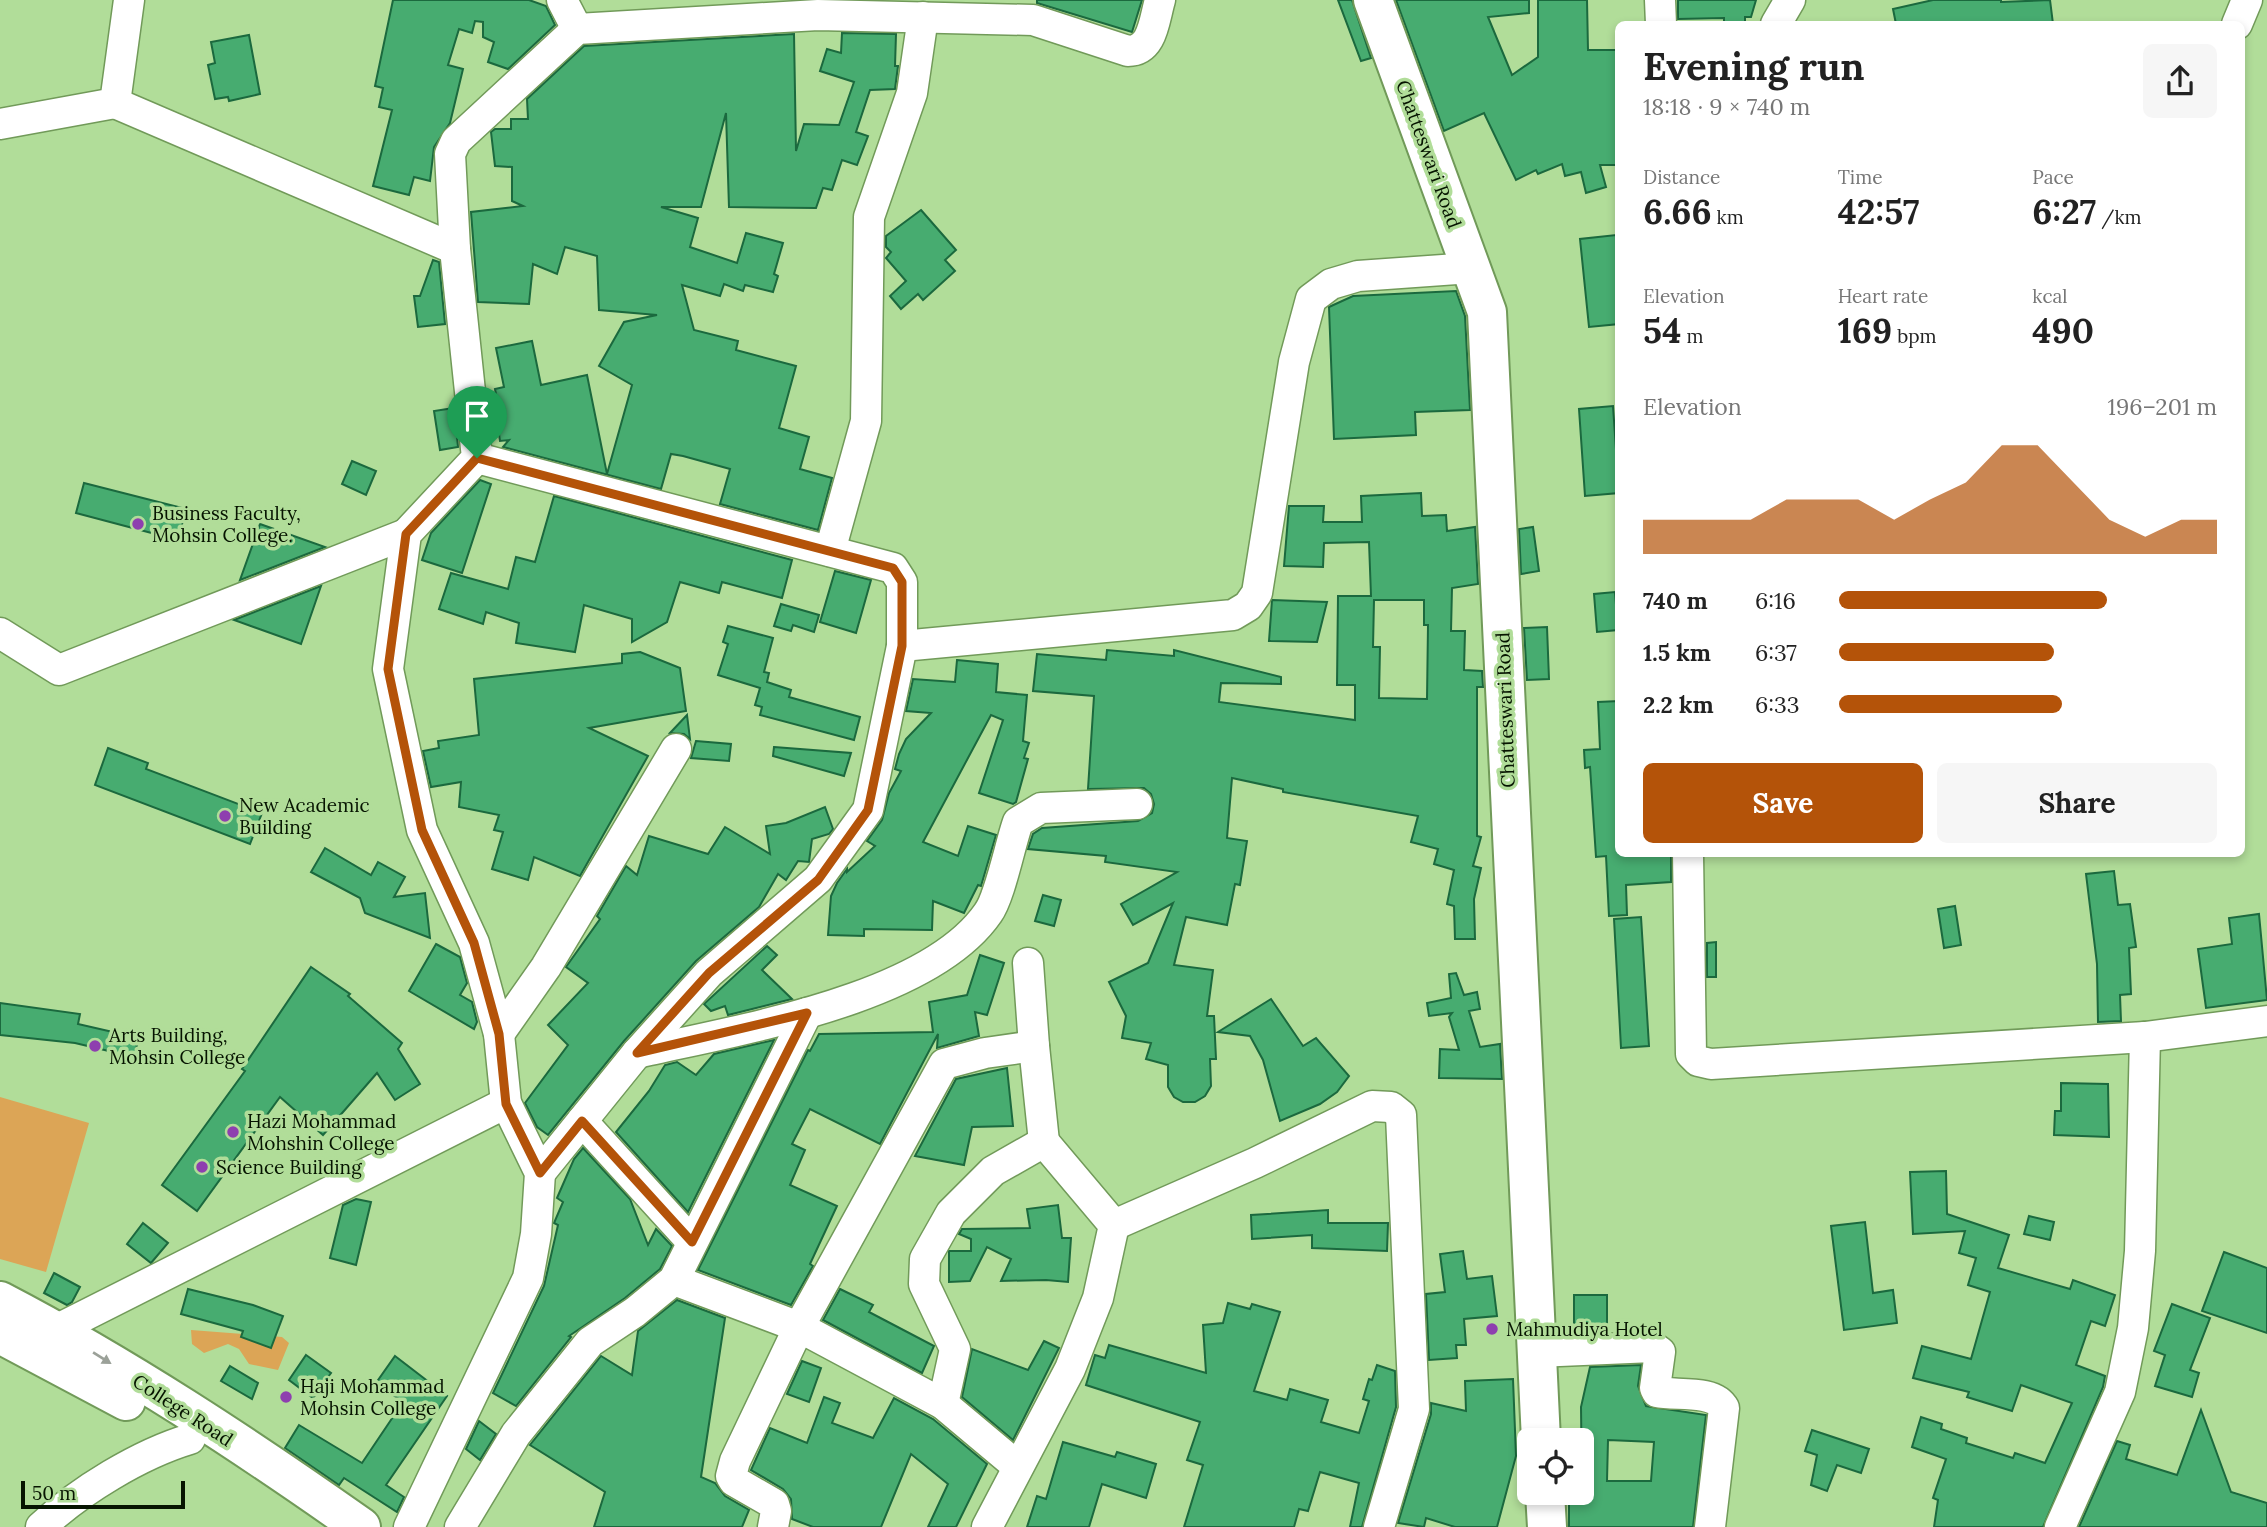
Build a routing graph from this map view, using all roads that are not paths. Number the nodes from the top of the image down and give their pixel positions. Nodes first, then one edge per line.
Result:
1 (129, 0) edge
2 (562, 0) edge
3 (1160, 0) edge
4 (1373, 0) edge
5 (1660, 0) edge
6 (1790, 0) edge
7 (2247, 0) edge
8 (824, 7) edge
9 (923, 17) junction
10 (1661, 21) edge
11 (1778, 21) edge
12 (2238, 21) edge
13 (576, 29) junction
14 (115, 103) junction
15 (0, 124) edge
16 (455, 249) junction
17 (1471, 268) junction
18 (477, 458) junction
19 (406, 534) junction
20 (830, 551) junction
21 (0, 633) edge
22 (902, 646) junction
23 (676, 749) dead end
24 (1137, 804) dead end
25 (1688, 857) edge
26 (1028, 963) dead end
27 (807, 1013) junction
28 (2267, 1021) edge
29 (499, 1034) junction
30 (2145, 1037) junction
31 (1034, 1046) junction
32 (637, 1053) junction
33 (506, 1104) junction
34 (582, 1121) junction
35 (1044, 1142) junction
36 (540, 1173) junction
37 (1114, 1225) junction
38 (692, 1242) junction
39 (674, 1280) junction
40 (0, 1301) edge
41 (799, 1327) junction
42 (56, 1330) junction
43 (0, 1334) edge
44 (1536, 1352) junction
45 (943, 1404) junction
46 (1540, 1428) edge
47 (190, 1439) junction
48 (1017, 1466) junction
49 (1546, 1505) edge
50 (1384, 1526) edge
51 (41, 1527) edge
52 (326, 1527) edge
53 (361, 1527) edge
54 (409, 1527) edge
55 (460, 1527) edge
56 (773, 1527) edge
57 (988, 1527) edge
58 (1547, 1527) edge
59 (1710, 1527) edge
60 (2060, 1527) edge

1 - 14 street
2 - 13 street
3 - 9 street
4 - 17 main road, Chatteswari Road
5 - 10 street
6 - 11 street
7 - 12 street
8 - 9 street
8 - 13 street
9 - 20 street
13 - 16 street
14 - 15 street
14 - 16 street
16 - 18 street
17 - 22 street
17 - 44 main road, Chatteswari Road
18 - 19 street
18 - 20 street
19 - 21 street
19 - 29 street
20 - 22 street
22 - 32 street
23 - 29 street
24 - 27 street
25 - 30 street
26 - 31 street
27 - 32 street
27 - 38 street
28 - 30 street
29 - 33 street
30 - 60 street
31 - 35 street
31 - 41 street
32 - 34 street
33 - 36 street
33 - 42 street
34 - 36 street
34 - 38 street
35 - 37 street
35 - 45 street
36 - 54 street
37 - 48 street
37 - 50 street
38 - 39 street
39 - 41 street
39 - 55 street
40 - 42 main road, College Road
41 - 45 street
41 - 56 street
42 -> 53 main road, College Road
43 - 47 main road, College Road
44 - 46 main road, Chatteswari Road
44 - 59 street
45 - 48 street
47 - 51 street
47 - 52 main road, College Road
48 - 57 street
49 - 58 main road

